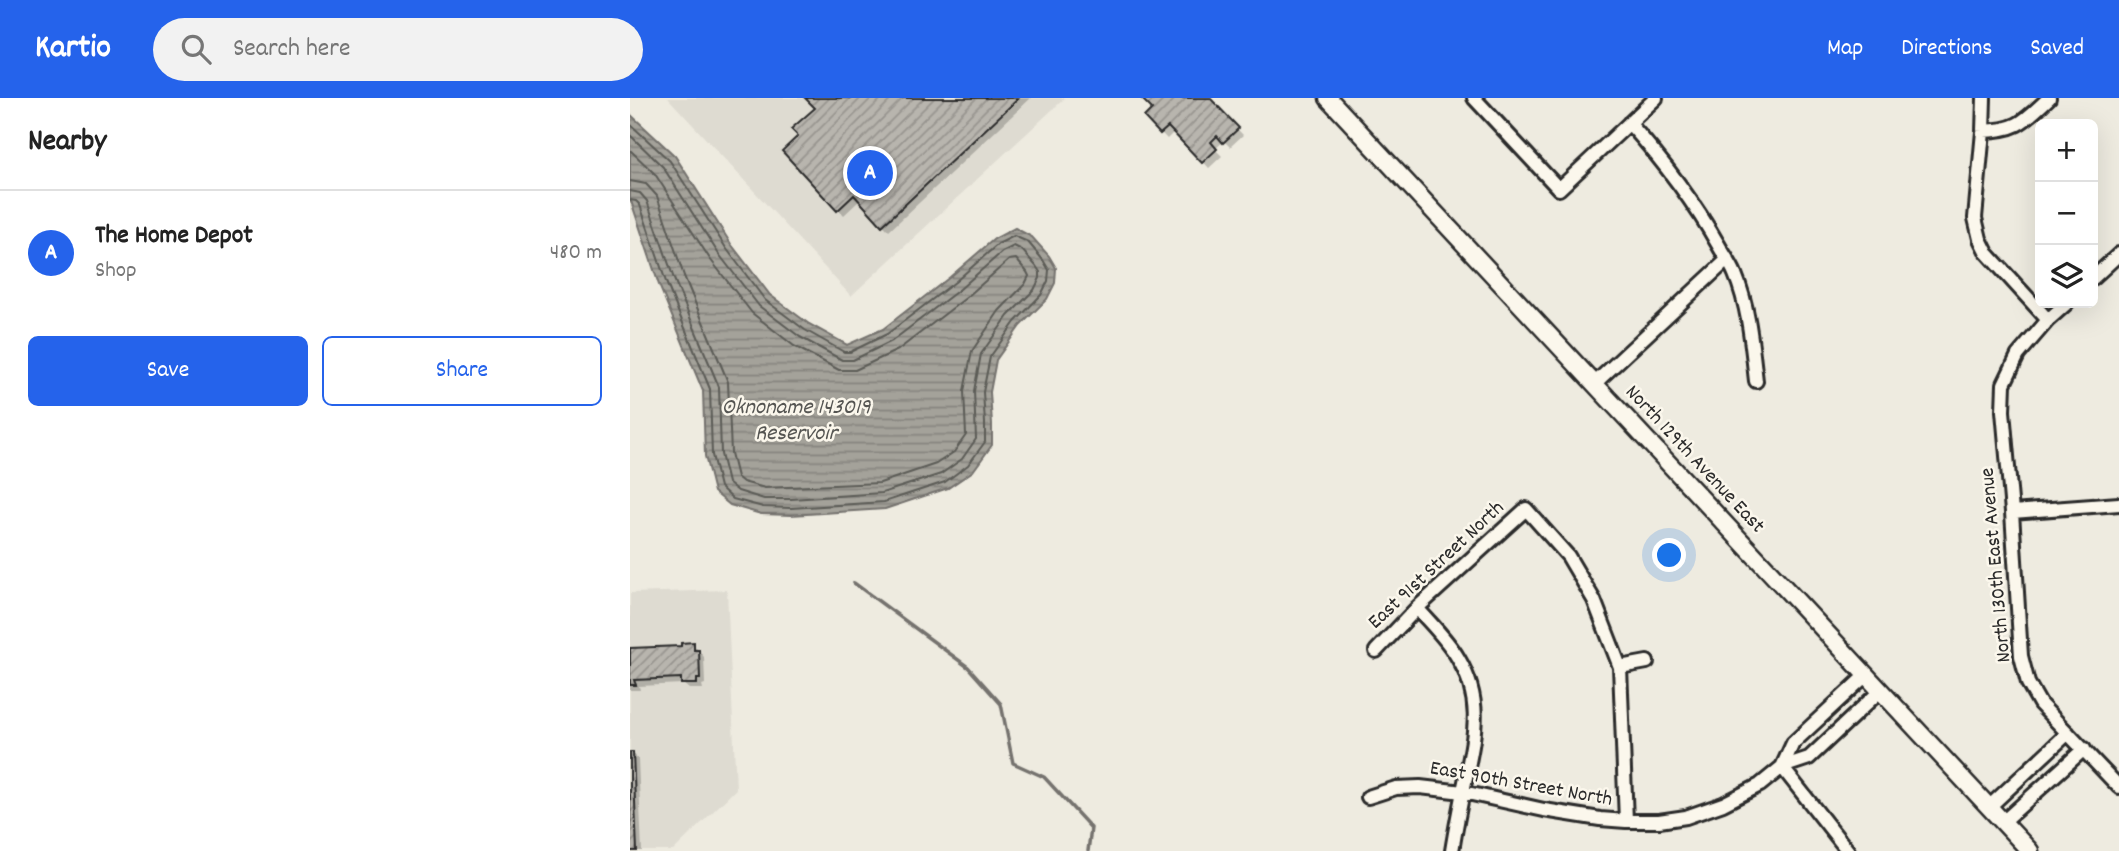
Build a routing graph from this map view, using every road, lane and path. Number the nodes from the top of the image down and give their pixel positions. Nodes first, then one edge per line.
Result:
1 (1328, 98) edge
2 (1474, 98) edge
3 (1656, 98) edge
4 (1983, 98) edge
5 (2049, 98) edge
6 (1629, 123) junction
7 (1983, 131) junction
8 (2119, 254) edge
9 (1727, 260) junction
10 (2098, 273) edge
11 (2061, 308) edge
12 (2048, 320) junction
13 (1756, 380) dead end
14 (1594, 384) junction
15 (2119, 504) edge
16 (2012, 512) junction
17 (1417, 608) junction
18 (1376, 651) dead end
19 (1647, 662) dead end
20 (1620, 667) junction
21 (1866, 675) junction
22 (1880, 691) junction
23 (2068, 733) junction
24 (2084, 749) junction
25 (1782, 767) junction
26 (2119, 787) edge
27 (1463, 792) junction
28 (1368, 797) dead end
29 (1989, 807) junction
30 (1626, 821) junction
31 (2003, 822) junction
32 (1452, 851) edge
33 (1848, 851) edge
34 (2030, 851) edge

1 - 14 main road, North 129th Avenue East
2 - 6 street
3 - 6 street
4 - 7 street
5 - 7 street
6 - 9 street
7 - 12 street
8 - 10 street
9 - 13 street
9 - 14 street
11 - 12 street
12 - 16 street, North 130th East Avenue
14 - 21 main road, North 129th Avenue East
15 - 16 street
16 - 23 street, North 130th East Avenue
17 - 18 street, East 91st Street North
17 - 20 street, East 91st Street North
17 - 27 street
19 - 20 street
20 - 30 street
21 - 22 main road, North 129th Avenue East
21 - 25 street, East 90th Street North
22 - 25 street, East 90th Street North
22 - 29 main road, North 129th Avenue East
23 - 24 street, North 130th East Avenue
23 - 29 street
24 - 26 street, North 130th East Avenue
24 - 31 street
25 - 30 street, East 90th Street North
25 - 33 street
27 - 28 street, East 90th Street North
27 - 30 street, East 90th Street North
27 - 32 street
29 - 31 main road, North 129th Avenue East
31 - 34 main road, North 129th Avenue East

